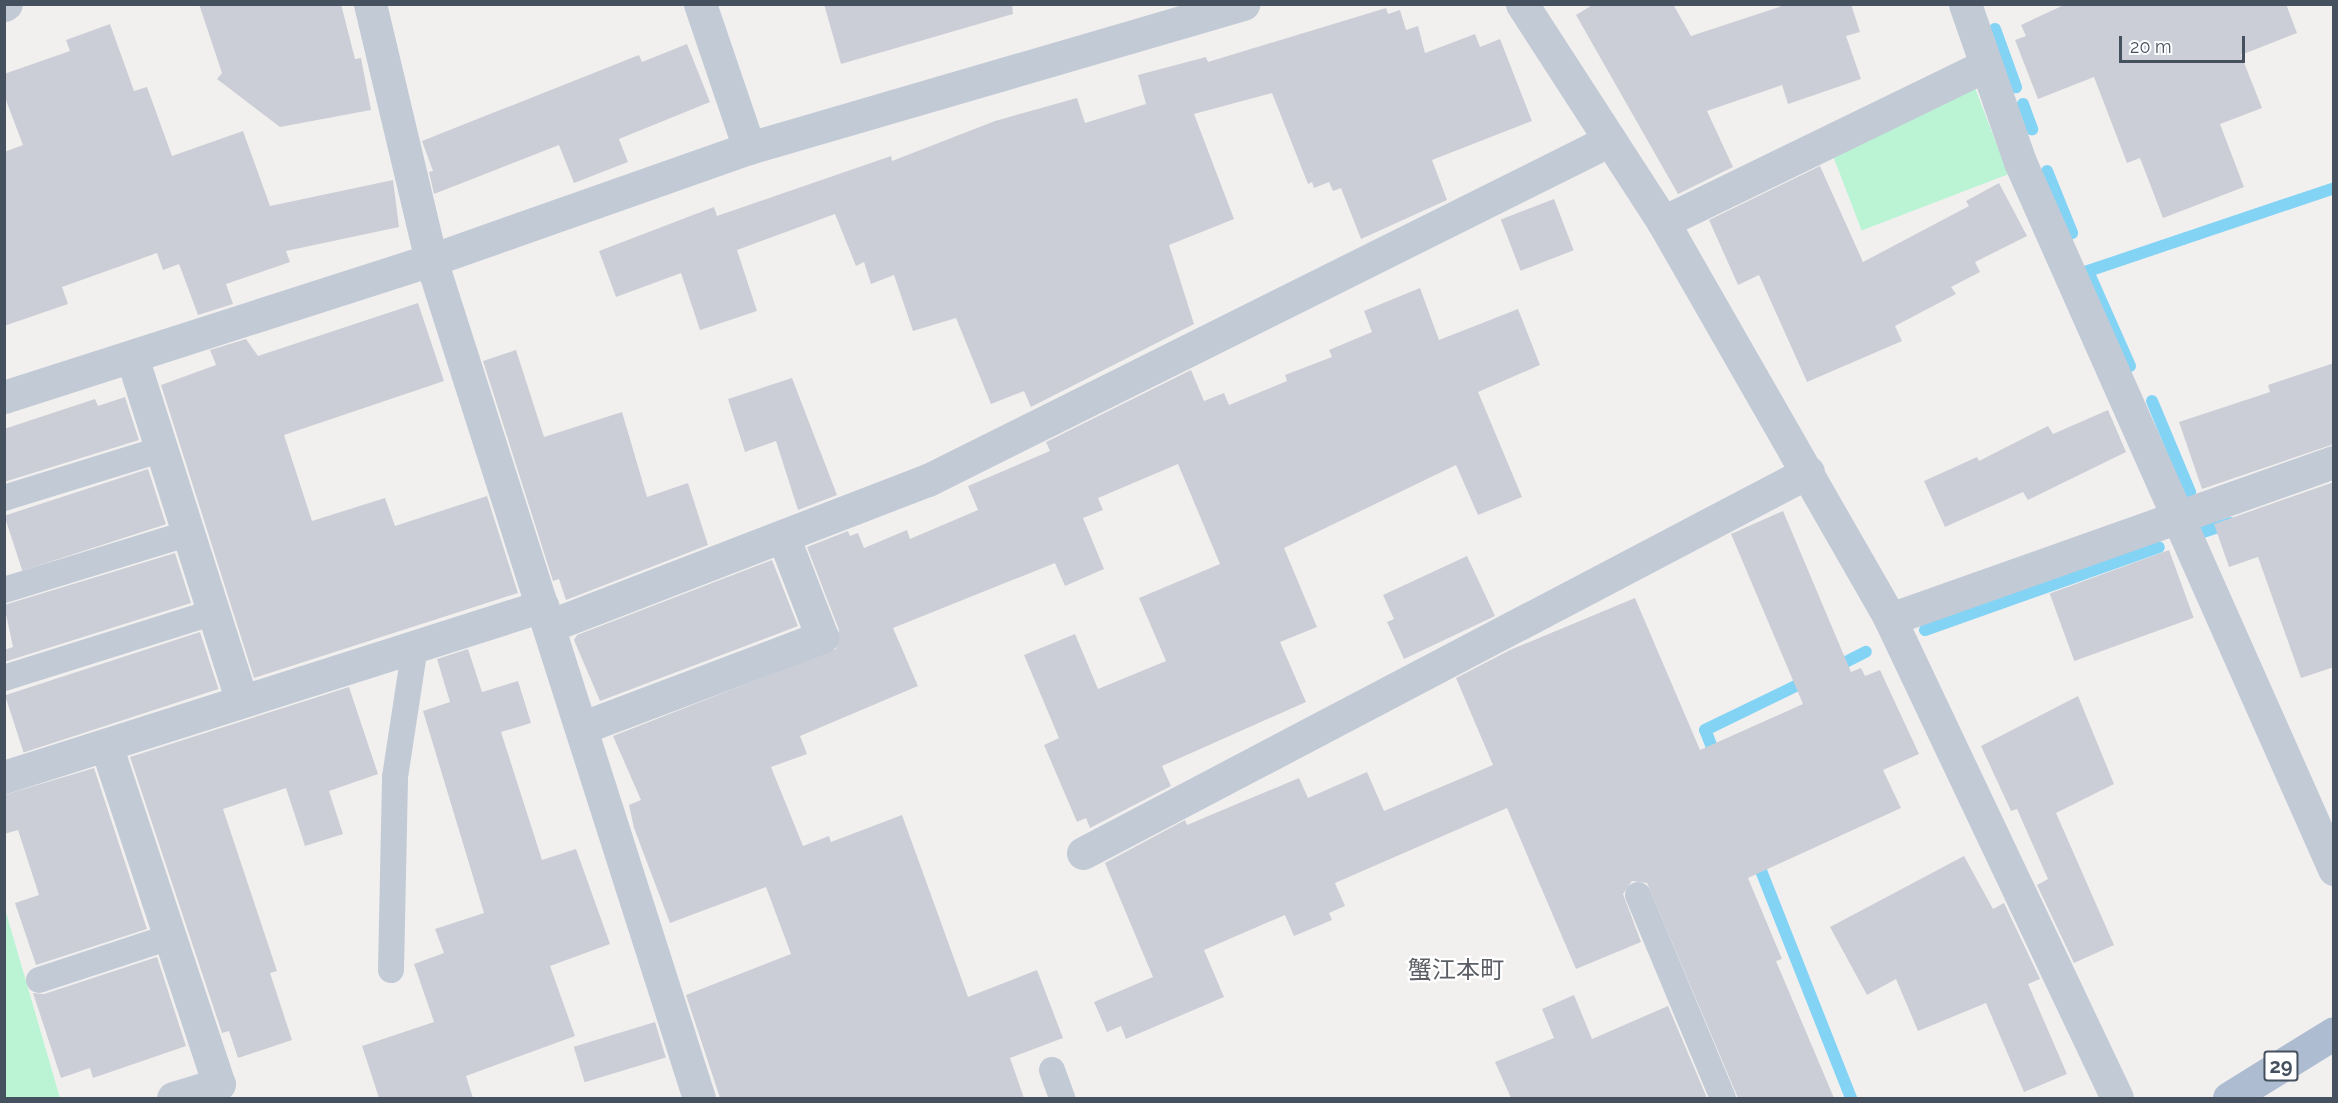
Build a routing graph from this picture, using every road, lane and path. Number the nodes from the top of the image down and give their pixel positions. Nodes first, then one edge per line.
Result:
1 (370, 4) edge
2 (700, 4) edge
3 (1243, 4) edge
4 (1522, 4) edge
5 (1972, 6) edge
6 (1986, 65) junction
7 (1610, 140) junction
8 (749, 148) junction
9 (1663, 222) junction
10 (431, 260) junction
11 (132, 357) junction
12 (4, 397) edge
13 (162, 449) junction
14 (2334, 462) edge
15 (1808, 472) junction
16 (4, 498) edge
17 (2178, 516) junction
18 (189, 533) junction
19 (783, 536) junction
20 (4, 590) edge
21 (214, 612) junction
22 (545, 616) junction
23 (1890, 619) junction
24 (415, 646) junction
25 (4, 678) edge
26 (242, 701) junction
27 (581, 728) junction
28 (106, 745) junction
29 (4, 777) edge
30 (1083, 853) dead end
31 (2334, 869) edge
32 (1638, 895) dead end
33 (170, 937) junction
34 (391, 970) dead end
35 (39, 980) dead end
36 (2334, 1034) edge
37 (1052, 1070) dead end
38 (173, 1098) edge
39 (699, 1098) edge
40 (1062, 1098) edge
41 (1723, 1098) edge
42 (2117, 1098) edge
43 (2229, 1098) edge

1 - 10 street
2 - 8 street
3 - 8 street
4 - 7 street
5 - 6 street
6 - 9 street
6 - 17 street
7 - 9 street
7 - 19 street
8 - 10 street
9 - 15 street
10 - 11 street
10 - 22 street
11 - 12 street
11 - 13 street
13 - 16 lane
13 - 18 street
14 - 17 street
15 - 23 street
15 - 30 street
17 - 23 street
17 - 31 street
18 - 20 lane
18 - 21 street
19 - 22 street
19 - 27 street
21 - 25 lane
21 - 26 street
22 - 24 street
22 - 27 street
23 - 42 street
24 - 26 street
24 - 34 lane
26 - 28 street
27 - 39 street
28 - 29 street
28 - 33 street
32 - 41 lane
33 - 35 lane
33 - 38 street
36 - 43 main road, 29
37 - 40 lane

